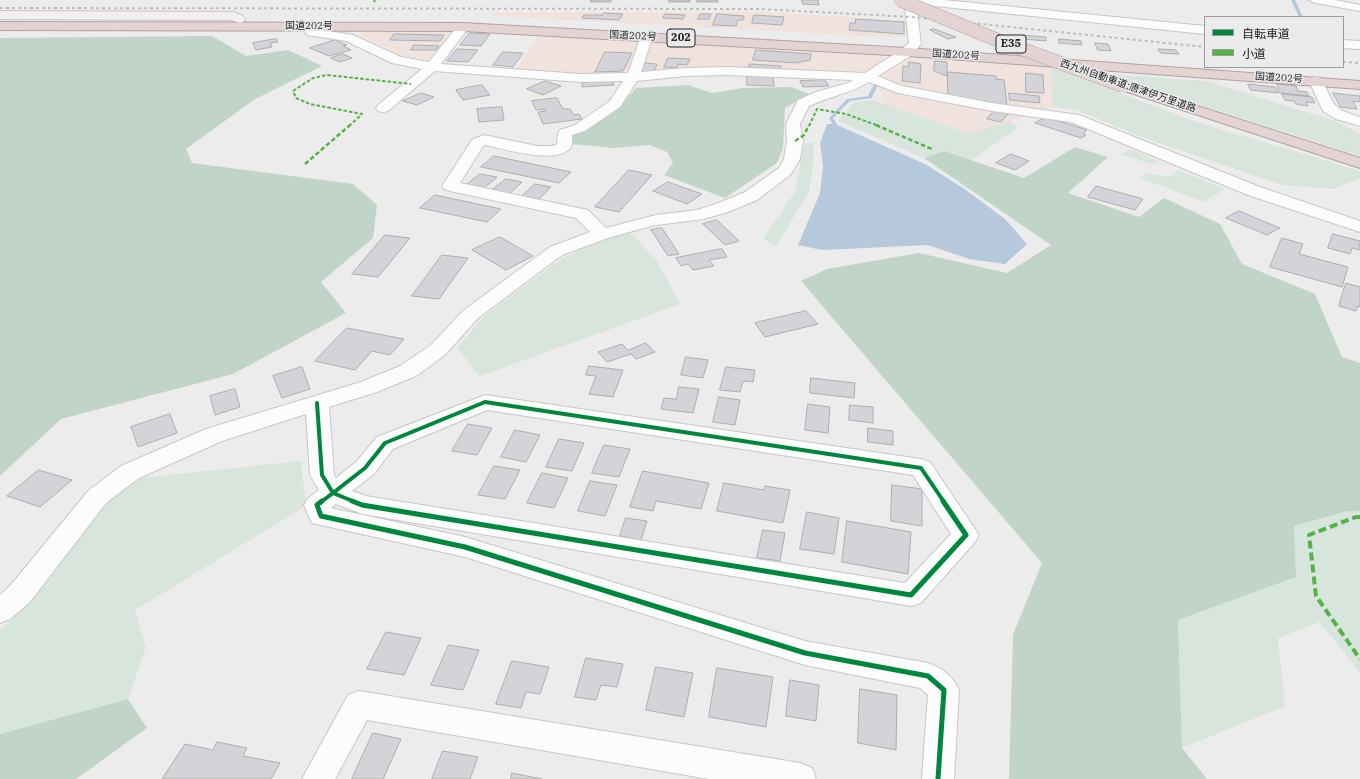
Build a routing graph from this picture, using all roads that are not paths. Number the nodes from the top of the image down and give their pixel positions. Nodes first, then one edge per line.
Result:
1 (900, 0) edge
2 (910, 0) edge
3 (1316, 0) edge
4 (1360, 8) edge
5 (0, 15) edge
6 (0, 19) edge
7 (239, 20) junction
8 (0, 26) edge
9 (308, 26) junction
10 (463, 27) junction
11 (1204, 30) edge
12 (647, 36) junction
13 (1344, 44) edge
14 (1360, 45) edge
15 (911, 48) junction
16 (1204, 63) edge
17 (432, 67) junction
18 (1278, 68) edge
19 (1360, 75) edge
20 (633, 77) junction
21 (869, 77) junction
22 (1316, 81) junction
23 (1360, 85) edge
24 (384, 108) dead end
25 (1360, 122) edge
26 (1360, 163) edge
27 (1360, 227) edge
28 (602, 234) junction
29 (317, 403) junction
30 (332, 492) junction
31 (0, 611) edge
32 (318, 779) edge
33 (800, 779) edge
34 (938, 779) edge

1 - 26 highway, 西九州自動車道;唐津伊万里道路 / E35, bridge
2 - 11 street
2 - 15 street
3 - 4 street
5 - 7 main road
6 - 7 highway, 国道202号 / 202
7 - 15 highway, 国道202号 / 202
8 - 9 highway, 国道202号 / 202
9 - 10 highway, 国道202号 / 202
9 - 17 street
10 - 12 highway, 国道202号 / 202
10 - 17 street
12 - 15 highway, 国道202号 / 202
12 - 20 street
13 - 14 street
15 - 16 highway, 国道202号 / 202
15 - 21 street
15 - 22 highway, 国道202号 / 202
17 - 20 street
17 - 24 street
18 - 19 highway, 国道202号
20 - 21 street
20 - 28 street
21 - 27 street
21 - 28 street
22 - 23 highway, 国道202号 / 202
22 - 25 street
28 - 29 street
29 - 30 street
29 - 31 street
30 - 30 street
30 - 34 street
32 - 33 street

